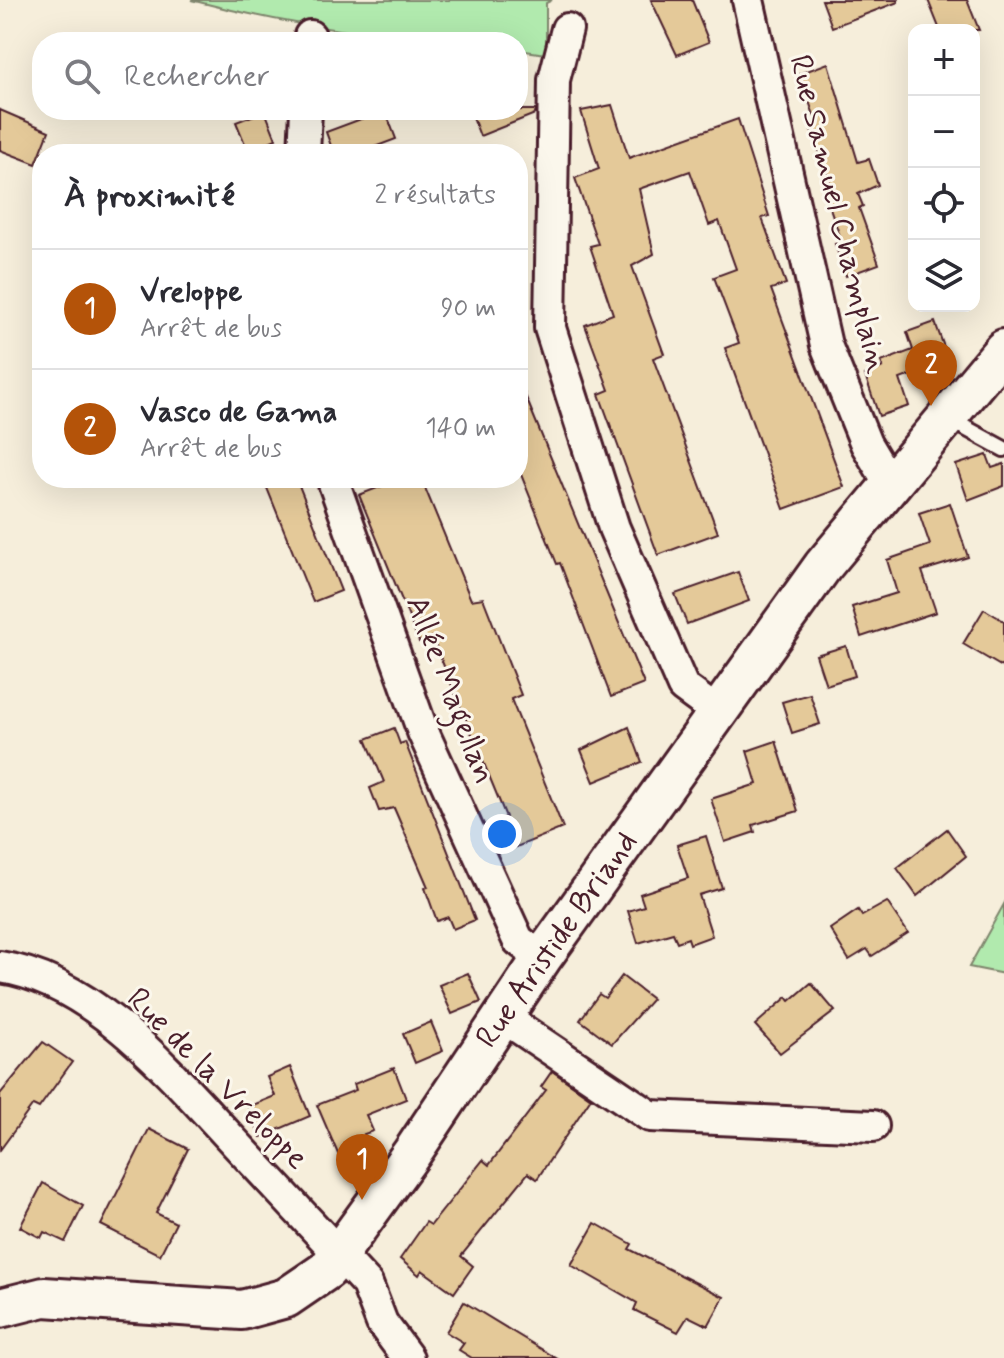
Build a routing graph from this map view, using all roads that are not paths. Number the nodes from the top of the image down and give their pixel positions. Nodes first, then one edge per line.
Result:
1 (748, 0) edge
2 (567, 29) dead end
3 (306, 120) edge
4 (304, 144) edge
5 (1004, 349) edge
6 (946, 418) junction
7 (1004, 449) edge
8 (890, 484) junction
9 (336, 488) edge
10 (717, 712) junction
11 (542, 958) junction
12 (0, 967) edge
13 (503, 1017) junction
14 (873, 1126) dead end
15 (340, 1255) junction
16 (0, 1308) edge
17 (408, 1358) edge

1 - 8 street, Rue Samuel Champlain
2 - 10 street
3 - 4 street
5 - 6 street, Rue Aristide Briand
6 - 7 lane
6 - 8 street, Rue Aristide Briand
8 - 10 street, Rue Aristide Briand
9 - 11 street, Allée Magellan
10 - 11 street, Rue Aristide Briand
11 - 13 street, Rue Aristide Briand
12 - 15 street, Rue de la Vreloppe
13 - 14 street
13 - 15 street, Rue Aristide Briand
15 - 16 street, Rue Aristide Briand
15 - 17 street, Rue de la Vreloppe

